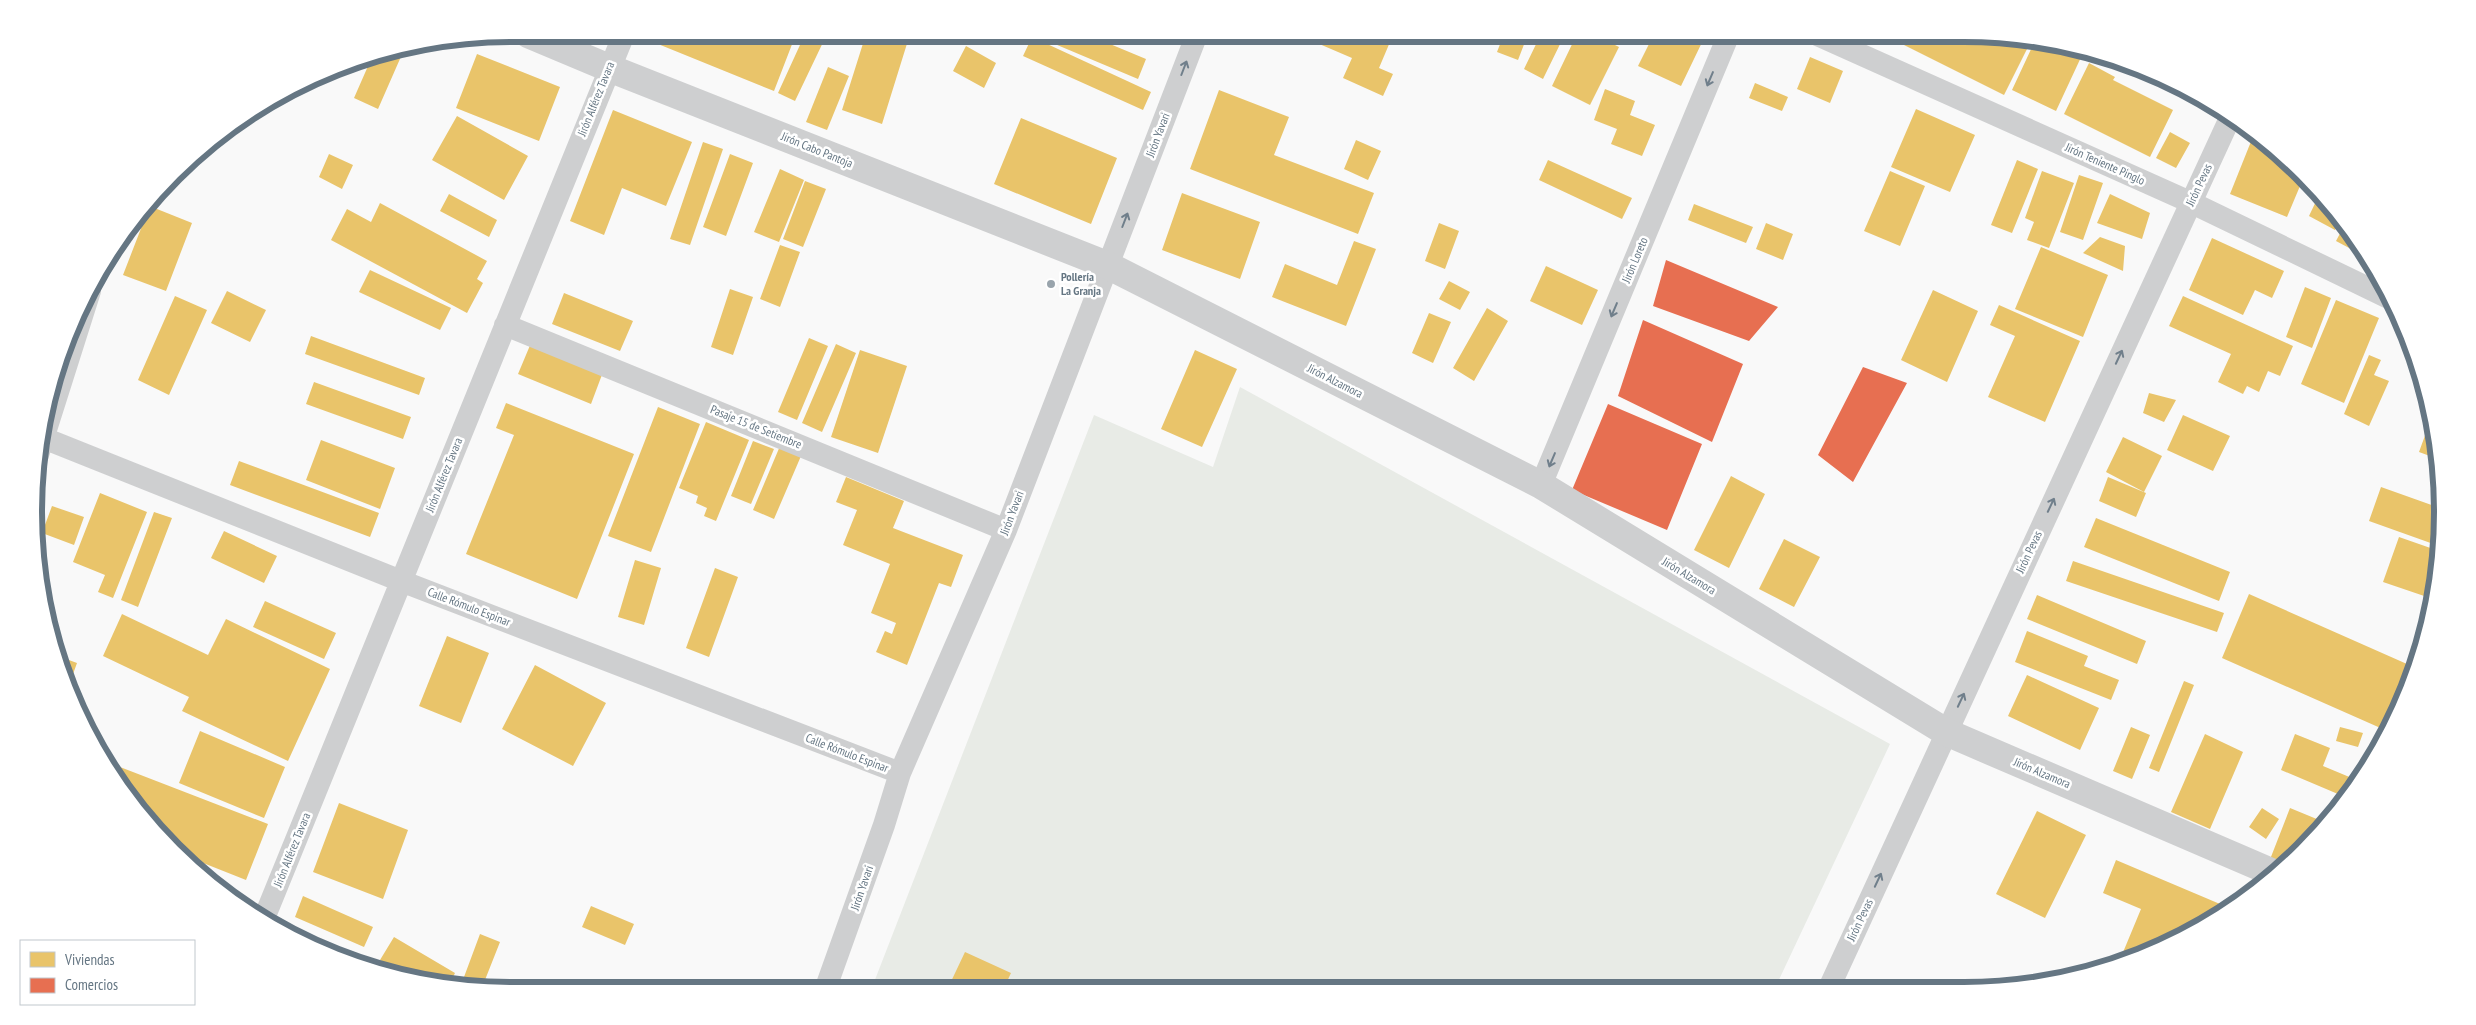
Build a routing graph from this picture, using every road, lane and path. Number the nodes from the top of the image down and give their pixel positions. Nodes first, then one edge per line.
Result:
1 (547, 42) edge
2 (620, 42) edge
3 (1194, 42) edge
4 (1726, 42) edge
5 (1833, 42) edge
6 (609, 68) junction
7 (2227, 124) edge
8 (2190, 202) junction
9 (1107, 265) junction
10 (2379, 293) edge
11 (505, 325) junction
12 (69, 355) edge
13 (65, 369) edge
14 (48, 446) edge
15 (1541, 486) junction
16 (1006, 530) junction
17 (401, 581) junction
18 (1946, 732) junction
19 (900, 773) junction
20 (2268, 870) edge
21 (266, 913) edge
22 (829, 982) edge
23 (1832, 982) edge

1 - 6 street, Jirón Cabo Pantoja
2 - 6 street, Jirón Alférez Tavara
9 -> 3 street, Jirón Yavari
4 -> 15 street, Jirón Loreto
5 - 8 street, Jirón Teniente Pinglo
6 - 9 street, Jirón Cabo Pantoja
6 - 11 street, Jirón Alférez Tavara
7 - 8 street, Jirón Pevas
8 - 10 street, Jirón Teniente Pinglo
18 -> 8 street, Jirón Pevas
9 - 15 street, Jirón Alzamora
9 - 16 street, Jirón Yavari
11 - 16 street, Pasaje 15 de Setiembre
11 - 17 street, Jirón Alférez Tavara
12 - 13 street
14 - 17 street, Calle Rómulo Espinar
15 - 18 street, Jirón Alzamora
16 - 19 street, Jirón Yavari
17 - 19 street, Calle Rómulo Espinar
17 - 21 street, Jirón Alférez Tavara
18 - 20 street, Jirón Alzamora
23 -> 18 street, Jirón Pevas
19 - 22 street, Jirón Yavari

